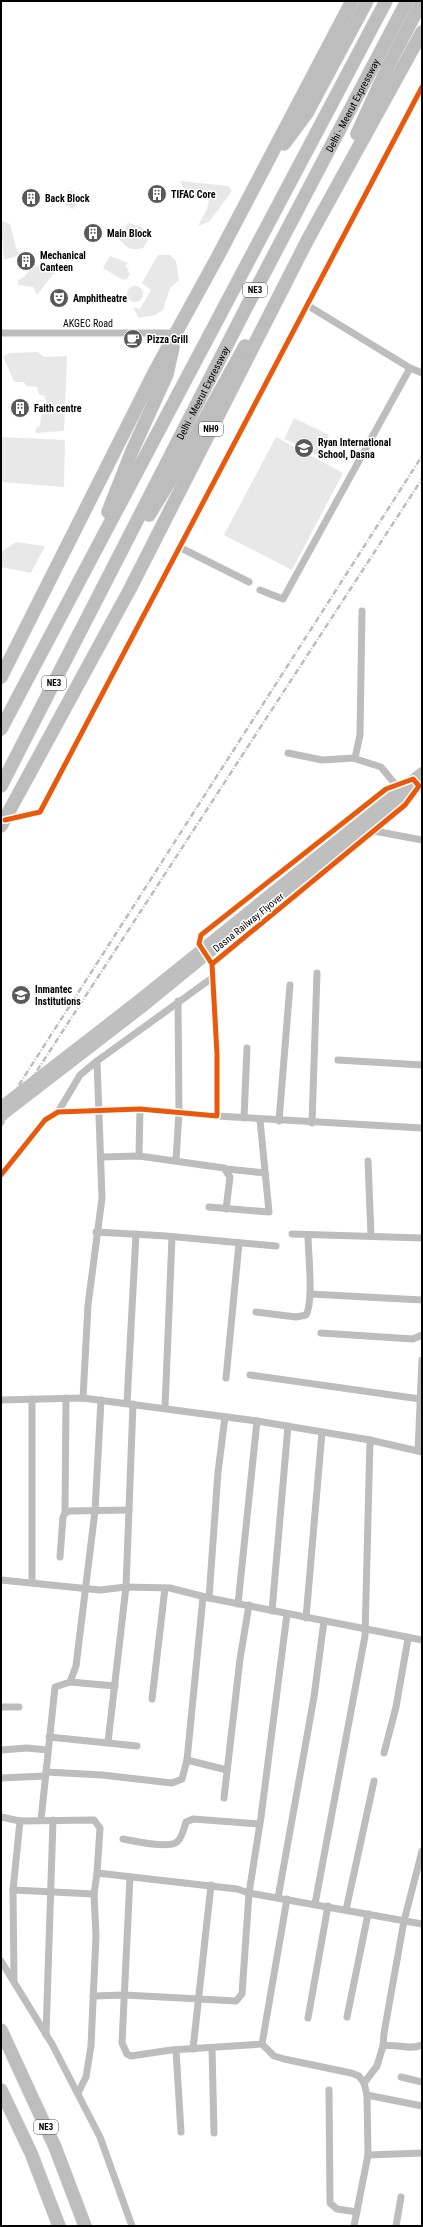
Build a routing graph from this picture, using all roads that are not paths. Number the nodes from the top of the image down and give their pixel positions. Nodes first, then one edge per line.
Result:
1 (367, 1) edge
2 (386, 1) edge
3 (407, 1) edge
4 (422, 1) edge
5 (350, 2) edge
6 (422, 32) edge
7 (422, 87) edge
8 (254, 188) junction
9 (308, 239) junction
10 (307, 305) junction
11 (1, 333) edge
12 (176, 333) junction
13 (410, 368) junction
14 (422, 373) edge
15 (179, 547) junction
16 (87, 568) junction
17 (107, 580) junction
18 (249, 582) dead end
19 (260, 590) dead end
20 (362, 611) dead end
21 (1, 677) edge
22 (1, 729) edge
23 (288, 753) dead end
24 (355, 758) junction
25 (422, 772) edge
26 (418, 783) edge
27 (395, 784) junction
28 (1, 786) edge
29 (388, 804) junction
30 (3, 823) edge
31 (374, 831) junction
32 (422, 840) edge
33 (212, 964) junction
34 (317, 974) dead end
35 (212, 978) junction
36 (290, 985) dead end
37 (178, 1001) junction
38 (247, 1048) dead end
39 (97, 1060) junction
40 (338, 1060) dead end
41 (422, 1065) edge
42 (1, 1106) edge
43 (140, 1109) junction
44 (99, 1110) junction
45 (58, 1112) junction
46 (179, 1112) junction
47 (217, 1116) junction
48 (1, 1117) edge
49 (244, 1118) junction
50 (260, 1120) junction
51 (279, 1121) junction
52 (312, 1123) junction
53 (422, 1128) edge
54 (139, 1156) junction
55 (101, 1157) junction
56 (176, 1160) junction
57 (368, 1161) dead end
58 (226, 1169) junction
59 (266, 1173) junction
60 (1, 1175) edge
61 (209, 1207) dead end
62 (226, 1209) junction
63 (96, 1232) junction
64 (136, 1234) junction
65 (292, 1234) dead end
66 (308, 1235) junction
67 (371, 1236) junction
68 (172, 1237) junction
69 (422, 1238) edge
70 (239, 1243) junction
71 (276, 1246) dead end
72 (310, 1294) junction
73 (422, 1300) edge
74 (256, 1312) dead end
75 (321, 1334) dead end
76 (422, 1335) edge
77 (422, 1360) edge
78 (250, 1374) dead end
79 (226, 1378) dead end
80 (66, 1398) junction
81 (83, 1398) junction
82 (32, 1399) junction
83 (420, 1399) junction
84 (1, 1400) edge
85 (101, 1400) junction
86 (130, 1404) junction
87 (165, 1408) junction
88 (225, 1417) junction
89 (257, 1421) junction
90 (288, 1426) junction
91 (322, 1432) junction
92 (370, 1440) junction
93 (420, 1452) edge
94 (129, 1510) junction
95 (95, 1511) junction
96 (65, 1513) junction
97 (60, 1557) dead end
98 (1, 1580) edge
99 (32, 1583) junction
100 (126, 1587) junction
101 (86, 1588) junction
102 (165, 1588) junction
103 (206, 1598) junction
104 (238, 1604) junction
105 (249, 1605) junction
106 (272, 1611) junction
107 (287, 1614) junction
108 (306, 1618) junction
109 (324, 1621) junction
110 (365, 1629) junction
111 (408, 1638) junction
112 (422, 1640) edge
113 (70, 1682) junction
114 (115, 1686) junction
115 (152, 1699) dead end
116 (1, 1707) edge
117 (19, 1707) dead end
118 (49, 1737) junction
119 (108, 1742) junction
120 (137, 1746) dead end
121 (1, 1750) edge
122 (48, 1750) junction
123 (384, 1753) dead end
124 (187, 1760) junction
125 (227, 1770) junction
126 (45, 1774) junction
127 (1, 1778) edge
128 (374, 1781) dead end
129 (224, 1798) dead end
130 (1, 1817) edge
131 (41, 1820) junction
132 (53, 1820) junction
133 (20, 1821) junction
134 (260, 1824) junction
135 (123, 1839) dead end
136 (422, 1851) edge
137 (97, 1873) junction
138 (130, 1877) junction
139 (211, 1885) junction
140 (13, 1890) junction
141 (52, 1892) junction
142 (248, 1893) junction
143 (94, 1894) junction
144 (278, 1898) junction
145 (287, 1899) junction
146 (315, 1904) junction
147 (328, 1906) junction
148 (346, 1910) junction
149 (368, 1914) junction
150 (404, 1921) junction
151 (422, 1924) edge
152 (1, 1960) edge
153 (14, 1982) junction
154 (126, 1994) junction
155 (93, 1996) junction
156 (200, 1999) junction
157 (347, 2017) dead end
158 (308, 2018) dead end
159 (1, 2030) edge
160 (46, 2035) junction
161 (262, 2044) junction
162 (383, 2046) junction
163 (420, 2047) edge
164 (212, 2048) junction
165 (193, 2049) junction
166 (176, 2050) junction
167 (401, 2078) dead end
168 (422, 2082) edge
169 (364, 2083) junction
170 (1, 2090) edge
171 (329, 2090) dead end
172 (78, 2093) junction
173 (367, 2095) junction
174 (422, 2106) edge
175 (181, 2132) dead end
176 (214, 2133) dead end
177 (422, 2153) edge
178 (368, 2155) junction
179 (401, 2197) dead end
180 (357, 2212) junction
181 (59, 2226) edge
182 (85, 2226) edge
183 (132, 2226) edge
184 (354, 2226) edge
185 (396, 2226) edge

1 - 8 highway
2 - 16 highway, Delhi - Meerut Expressway / NE3
3 - 17 highway, Delhi - Meerut Expressway / NE3
4 - 9 highway
5 - 8 highway
6 - 9 highway, NH9
7 - 10 street
8 - 12 highway
9 - 17 highway
9 - 30 highway, NH9
10 - 13 street
10 - 15 street
11 - 12 street, AKGEC Road
12 - 16 highway
12 - 21 highway
13 - 14 street
13 - 19 street
15 - 18 street
15 - 30 street
16 - 22 highway, Delhi - Meerut Expressway / NE3
17 - 28 highway, Delhi - Meerut Expressway / NE3
20 - 24 street
23 - 24 street
24 - 27 street
25 - 26 main road, Dasna Railway Flyover
26 - 27 street
26 - 29 main road, Dasna Railway Flyover
26 - 31 street
27 - 33 street
29 - 42 main road, Dasna Railway Flyover, bridge
29 - 48 main road, Dasna Railway Flyover, bridge
31 - 32 street
31 - 33 street
33 - 35 street
34 - 52 street
35 - 37 street
35 - 47 street
36 - 51 street
37 - 39 street
37 - 46 street
38 - 49 street
39 - 44 street
39 - 45 street
40 - 41 street
43 - 44 street
43 - 46 street
43 - 54 street
44 - 45 street
44 - 55 street
45 - 60 street
46 - 47 street
46 - 56 street
47 - 49 street
49 - 50 street
50 - 51 street
50 - 59 street
51 - 52 street
52 - 53 street
54 - 55 street
54 - 56 street
55 - 63 street
56 - 58 street
57 - 67 street
58 - 59 street
58 - 62 street
59 - 62 street
61 - 62 street
63 - 64 street
63 - 81 street
64 - 68 street
64 - 86 street
65 - 66 street
66 - 67 street
66 - 72 street
67 - 69 street
68 - 70 street
68 - 87 street
70 - 71 street
70 - 79 street
72 - 73 street
72 - 74 street
75 - 76 street
77 - 83 street
78 - 83 street
80 - 81 street
80 - 82 street
80 - 96 street
81 - 85 street
82 - 84 street
82 - 99 street
83 - 93 street
85 - 86 street
85 - 95 street
86 - 87 street
86 - 94 street
87 - 88 street
88 - 89 street
88 - 103 street
89 - 90 street
89 - 104 street
90 - 91 street
90 - 106 street
91 - 92 street
91 - 108 street
92 - 93 street
92 - 110 street
94 - 95 street
94 - 100 street
95 - 96 street
95 - 101 street
96 - 97 street
98 - 99 street
99 - 101 street
100 - 101 street
100 - 102 street
100 - 114 street
101 - 113 street
102 - 103 street
102 - 115 street
103 - 104 street
103 - 124 street
104 - 105 street
105 - 106 street
105 - 125 street
106 - 107 street
107 - 108 street
107 - 134 street
108 - 109 street
109 - 110 street
109 - 144 street
110 - 111 street
110 - 146 street
111 - 112 street
111 - 123 street
113 - 114 street
113 - 118 street
114 - 119 street
116 - 117 street
118 - 119 street
118 - 122 street
119 - 120 street
121 - 122 street
122 - 126 street
124 - 125 street
124 - 126 street
125 - 129 street
126 - 127 street
126 - 131 street
128 - 148 street
130 - 133 street
131 - 132 street
131 - 133 street
132 - 137 street
132 - 141 street
133 - 140 street
134 - 135 street
134 - 142 street
136 - 150 street
137 - 138 street
137 - 143 street
138 - 139 street
138 - 154 street
139 - 142 street
139 - 156 street
140 - 141 street
140 - 153 street
141 - 143 street
141 - 160 street
142 - 144 street
142 - 156 street
143 - 155 street
144 - 145 street
145 - 146 street
145 - 161 street
146 - 147 street
147 - 148 street
147 - 158 street
148 - 149 street
149 - 150 street
149 - 157 street
150 - 151 street
150 - 162 street
152 - 153 street
153 - 160 street
154 - 155 street
154 - 156 street
154 - 166 street
155 - 172 street
156 - 165 street
159 - 182 highway, NE3
160 - 172 street
161 - 164 street
161 - 169 street
162 - 163 street
162 - 169 street
164 - 165 street
164 - 176 street
165 - 166 street
166 - 175 street
167 - 168 street
169 - 173 street
170 - 181 highway, NE3
171 - 180 street
172 - 183 street
173 - 174 street
173 - 178 street
177 - 178 street
178 - 180 street
179 - 185 street
180 - 184 street

